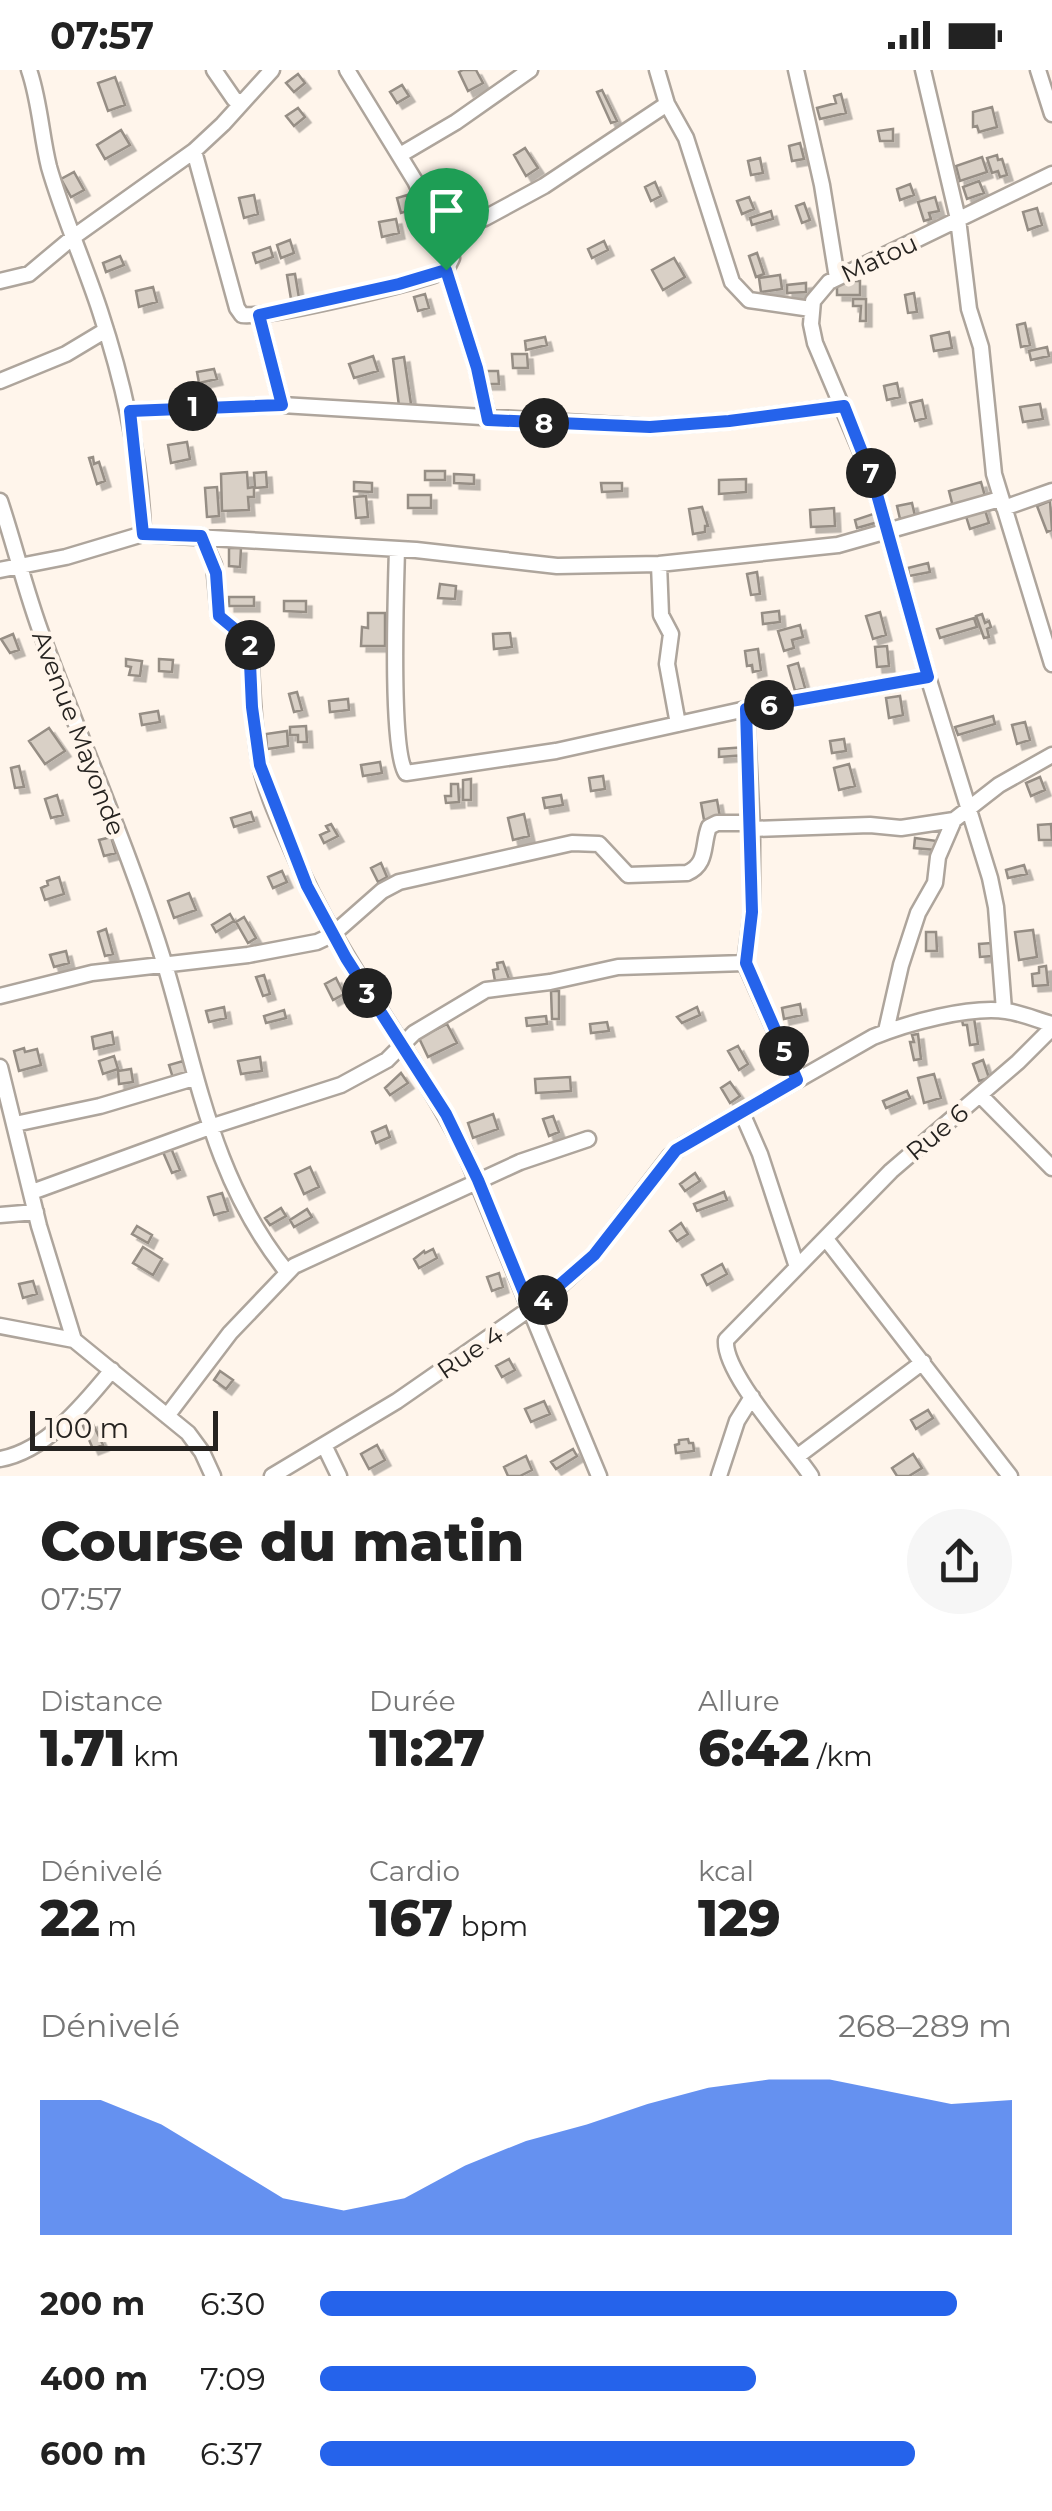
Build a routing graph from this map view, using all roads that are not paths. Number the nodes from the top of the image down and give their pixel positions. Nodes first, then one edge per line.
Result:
1 (30, 70) edge
2 (214, 70) edge
3 (272, 70) edge
4 (347, 70) edge
5 (530, 70) edge
6 (657, 70) edge
7 (796, 70) edge
8 (923, 70) edge
9 (1038, 70) edge
10 (241, 102) junction
11 (667, 104) junction
12 (1052, 114) edge
13 (194, 151) junction
14 (400, 155) junction
15 (1052, 174) edge
16 (958, 219) junction
17 (442, 234) junction
18 (72, 238) junction
19 (446, 270) junction
20 (837, 278) junction
21 (0, 281) edge
22 (812, 309) junction
23 (259, 315) junction
24 (106, 330) junction
25 (0, 381) edge
26 (282, 405) junction
27 (844, 406) junction
28 (130, 411) junction
29 (488, 420) junction
30 (1052, 491) edge
31 (0, 501) edge
32 (1002, 503) junction
33 (888, 531) junction
34 (143, 534) junction
35 (201, 536) junction
36 (396, 549) junction
37 (659, 564) junction
38 (19, 566) junction
39 (0, 570) edge
40 (1052, 664) edge
41 (928, 677) junction
42 (746, 709) junction
43 (678, 724) junction
44 (1052, 755) edge
45 (968, 808) junction
46 (954, 820) junction
47 (752, 826) junction
48 (332, 935) junction
49 (746, 963) junction
50 (164, 964) junction
51 (1, 992) edge
52 (1004, 1010) junction
53 (1052, 1026) edge
54 (886, 1031) junction
55 (402, 1047) junction
56 (0, 1068) edge
57 (194, 1078) junction
58 (797, 1080) junction
59 (980, 1095) junction
60 (742, 1113) junction
61 (16, 1124) junction
62 (210, 1126) junction
63 (588, 1139) dead end
64 (1052, 1168) edge
65 (478, 1180) junction
66 (32, 1192) junction
67 (36, 1212) junction
68 (0, 1215) edge
69 (826, 1239) junction
70 (797, 1267) junction
71 (287, 1272) junction
72 (531, 1310) junction
73 (0, 1326) edge
74 (74, 1340) junction
75 (923, 1362) junction
76 (112, 1370) junction
77 (752, 1397) junction
78 (167, 1416) junction
79 (324, 1446) junction
80 (798, 1456) junction
81 (0, 1458) edge
82 (213, 1476) edge
83 (272, 1476) edge
84 (339, 1476) edge
85 (599, 1476) edge
86 (719, 1476) edge
87 (811, 1476) edge
88 (1010, 1476) edge

1 - 18 street
2 - 10 street
3 - 10 street
4 - 14 street
5 - 14 street
6 - 11 street
7 - 20 street
8 - 16 street
9 - 12 street
10 - 13 street
11 - 17 street
11 - 22 street
13 - 18 street
13 - 23 street
14 - 17 street
15 - 16 street, Matou
16 - 20 street, Matou
16 - 32 street
17 - 19 street
18 - 21 street
18 - 24 street
19 - 23 street
19 - 29 street
20 - 22 street, Matou
22 - 27 street
23 - 26 street
24 - 25 street
24 - 28 street
26 - 28 street
26 - 29 street
27 - 29 street
27 - 33 street
28 - 34 street
30 - 32 street
31 - 38 street, Avenue Mayonde
32 - 33 street
32 - 40 street
33 - 37 street
33 - 41 street
34 - 35 street
34 - 38 street
35 - 36 street
35 - 48 street
36 - 37 street
36 - 43 street
37 - 43 street
38 - 39 street
38 - 50 street, Avenue Mayonde
41 - 42 street
41 - 45 street
42 - 43 street
42 - 47 street
44 - 45 street
45 - 46 street
45 - 52 street
46 - 47 street
46 - 54 street
47 - 48 street
47 - 49 street
48 - 50 street
48 - 55 street
49 - 55 street
49 - 58 street
50 - 51 street
50 - 57 street, Avenue Mayonde
52 - 53 street
52 - 54 street, Rue 4
53 - 59 street, Rue 6
54 - 58 street, Rue 4
55 - 62 street
55 - 65 street
56 - 61 street
57 - 61 street
57 - 62 street, Avenue Mayonde
58 - 60 street, Rue 4
59 - 64 street
59 - 69 street, Rue 6
60 - 70 street
60 - 72 street, Rue 4
61 - 66 street
62 - 66 street
62 - 71 street, Avenue Mayonde
63 - 65 street
65 - 71 street
65 - 72 street
66 - 67 street
67 - 68 street
67 - 74 street
69 - 70 street, Rue 6
69 - 75 street
70 - 77 street, Rue 6
71 - 78 street
72 - 79 street, Rue 4
72 - 85 street
73 - 74 street
74 - 76 street
75 - 80 street
75 - 88 street
76 - 78 street
76 - 81 street
77 - 80 street
77 - 86 street
78 - 82 street
79 - 83 street, Rue 4
79 - 84 street
80 - 87 street

